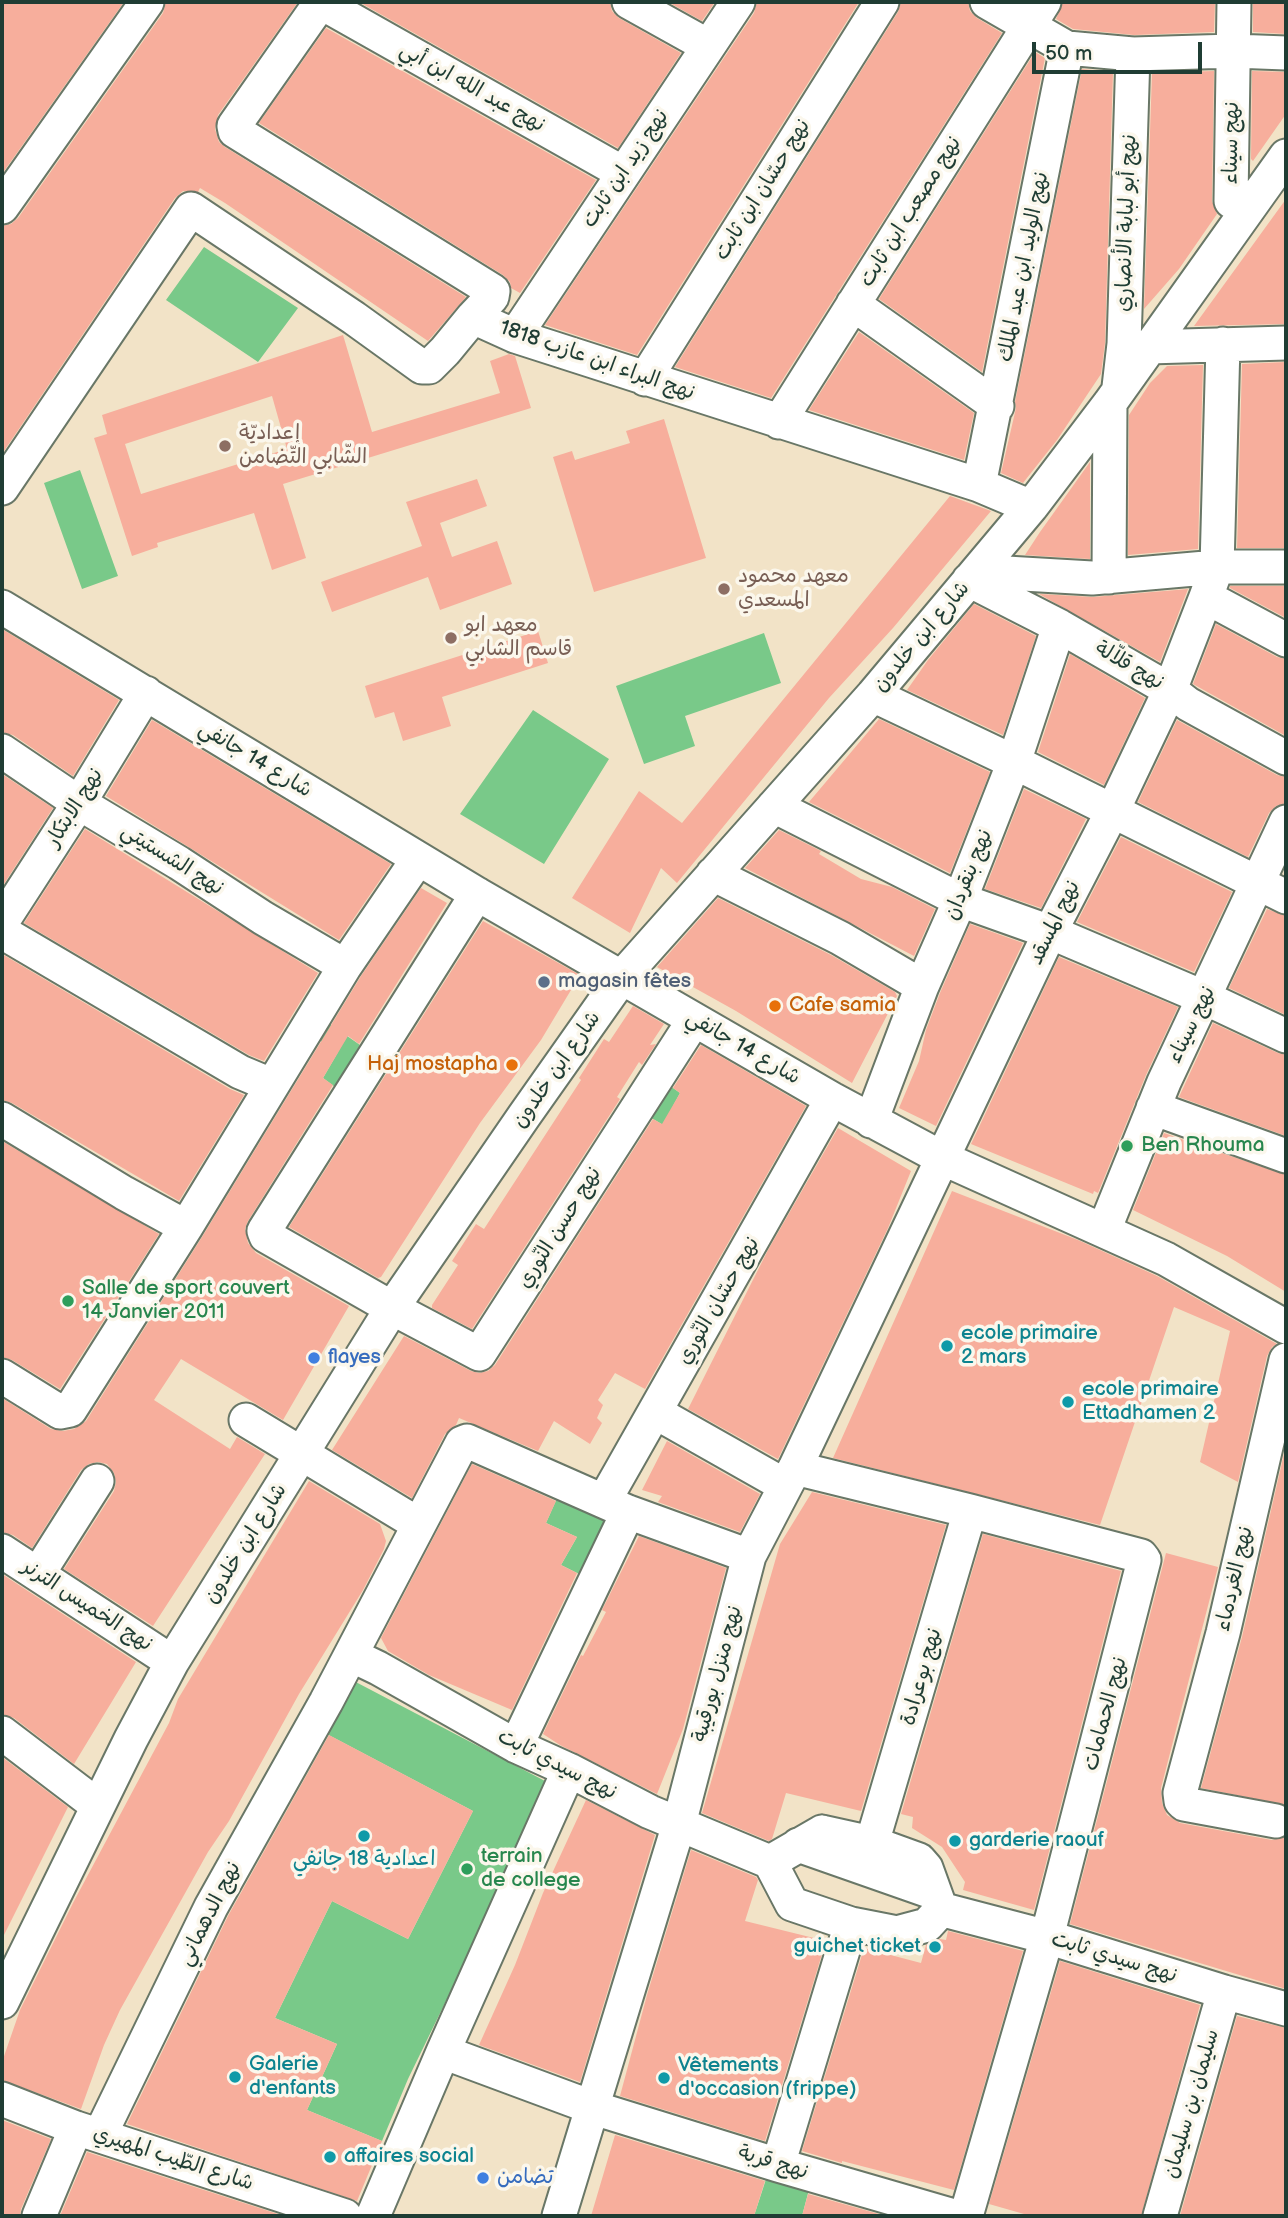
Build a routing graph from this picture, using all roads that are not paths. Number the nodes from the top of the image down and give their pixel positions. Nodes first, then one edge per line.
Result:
1 (147, 2) edge
2 (321, 2) edge
3 (629, 2) edge
4 (738, 2) edge
5 (881, 2) edge
6 (987, 2) edge
7 (1234, 2) edge
8 (1036, 13) edge
9 (708, 46) junction
10 (1067, 48) junction
11 (1233, 51) junction
12 (1286, 53) edge
13 (1133, 54) junction
14 (1286, 156) edge
15 (623, 173) junction
16 (1231, 201) dead end
17 (2, 207) edge
18 (853, 304) junction
19 (473, 317) junction
20 (515, 336) junction
21 (1286, 343) edge
22 (1223, 344) junction
23 (1148, 347) junction
24 (645, 379) junction
25 (1114, 397) junction
26 (996, 407) junction
27 (779, 422) junction
28 (979, 485) junction
29 (2, 488) edge
30 (1031, 507) junction
31 (1286, 567) edge
32 (974, 575) junction
33 (1110, 577) junction
34 (1211, 582) junction
35 (2, 607) edge
36 (1059, 626) junction
37 (1286, 640) edge
38 (1170, 690) junction
39 (146, 692) junction
40 (873, 695) junction
41 (2, 751) edge
42 (1286, 758) edge
43 (1014, 762) junction
44 (79, 803) junction
45 (775, 806) junction
46 (1112, 812) junction
47 (1286, 822) edge
48 (418, 859) junction
49 (713, 874) junction
50 (1272, 890) edge
51 (477, 894) junction
52 (960, 900) junction
53 (2, 922) edge
54 (2, 932) edge
55 (1050, 933) junction
56 (345, 966) junction
57 (622, 977) junction
58 (922, 986) junction
59 (1205, 998) junction
60 (694, 1020) junction
61 (1286, 1036) edge
62 (271, 1085) junction
63 (832, 1099) junction
64 (1153, 1108) junction
65 (2, 1119) edge
66 (871, 1121) junction
67 (1286, 1156) edge
68 (942, 1157) junction
69 (186, 1227) junction
70 (1104, 1230) junction
71 (393, 1308) junction
72 (1286, 1327) edge
73 (1286, 1360) edge
74 (2, 1377) edge
75 (655, 1412) junction
76 (246, 1420) dead end
77 (302, 1453) junction
78 (789, 1476) junction
79 (97, 1481) dead end
80 (616, 1507) junction
81 (970, 1511) junction
82 (418, 1524) junction
83 (2, 1551) edge
84 (749, 1556) junction
85 (38, 1574) junction
86 (351, 1655) junction
87 (172, 1662) junction
88 (2, 1733) edge
89 (516, 1746) junction
90 (569, 1770) junction
91 (98, 1806) junction
92 (1276, 1821) dead end
93 (679, 1824) junction
94 (872, 1843) junction
95 (782, 1862) junction
96 (934, 1909) junction
97 (851, 1924) junction
98 (1047, 1937) junction
99 (1224, 1992) junction
100 (2, 2002) edge
101 (1286, 2009) edge
102 (443, 2052) junction
103 (2, 2099) edge
104 (594, 2108) junction
105 (88, 2132) junction
106 (778, 2165) junction
107 (38, 2216) edge
108 (345, 2216) edge
109 (373, 2216) edge
110 (559, 2216) edge
111 (954, 2216) edge
112 (966, 2216) edge
113 (1160, 2216) edge

1 - 17 street
2 - 15 street, نهج عبد الله ابن أبي
2 - 19 street, نهج البراء ابن عازب 1818
3 - 9 street
4 - 9 street, نهج زيد ابن ثابت
5 - 24 street, نهج حسّان ابن ثابت
6 - 8 street
7 - 11 street, نهج سيناء
8 - 10 street
8 - 18 street, نهج مصعب ابن ثابت
9 - 15 street, نهج زيد ابن ثابت
10 - 13 street
10 - 26 street, نهج الوليد ابن عبد الملك
11 - 12 street
11 - 13 street
11 - 16 street, نهج سيناء
13 - 25 street, نهج أبو لبابة الأنصاري
14 - 23 street, شارع ابن خلدون
15 - 20 street, نهج زيد ابن ثابت
18 - 26 street
18 - 27 street, نهج مصعب ابن ثابت
19 - 20 street, نهج البراء ابن عازب 1818
19 - 29 street
20 - 24 street, نهج البراء ابن عازب 1818
21 - 22 street
22 - 23 street
22 - 34 street, نهج المسقد
23 - 25 street, شارع ابن خلدون
24 - 27 street, نهج البراء ابن عازب 1818
25 - 30 street, شارع ابن خلدون
25 - 33 street, نهج أبو لبابة الأنصاري
26 - 28 street, نهج الوليد ابن عبد الملك
27 - 28 street, نهج البراء ابن عازب 1818
28 - 30 street, نهج البراء ابن عازب 1818
30 - 32 street, شارع ابن خلدون
31 - 34 street
32 - 33 street
32 - 36 street, نهج قلاّلة
32 - 40 street, شارع ابن خلدون
33 - 34 street
34 - 37 street
34 - 38 street, نهج المسقد
35 - 39 street, شارع 14 جانفي
36 - 38 street, نهج قلاّلة
36 - 43 street, نهج بنقردان
38 - 42 street, نهج قلاّلة
38 - 46 street, نهج المسقد
39 - 44 street, نهج الابتكار
39 - 48 street, شارع 14 جانفي
40 - 43 street
40 - 45 street, شارع ابن خلدون
41 - 44 street, نهج الشستيتي
43 - 46 street
43 - 52 street, نهج بنقردان
44 - 53 street, نهج الابتكار
44 - 56 street, نهج الشستيتي
45 - 49 street, شارع ابن خلدون
45 - 52 street
46 - 50 street
46 - 55 street, نهج المسقد
47 - 50 street, نهج سيناء
48 - 51 street, شارع 14 جانفي
48 - 56 street
49 - 57 street, شارع ابن خلدون
49 - 58 street
50 - 59 street, نهج سيناء
51 - 57 street, شارع 14 جانفي
51 - 71 street
52 - 55 street
52 - 58 street, نهج بنقردان
54 - 62 street
55 - 59 street
55 - 68 street, نهج المسقد
56 - 62 street
57 - 60 street, شارع 14 جانفي
57 - 71 street, شارع ابن خلدون
58 - 66 street, نهج بنقردان
59 - 61 street
59 - 64 street, نهج سيناء
60 - 63 street, شارع 14 جانفي
60 - 71 street, نهج حسن النّوري
62 - 69 street
63 - 66 street, شارع 14 جانفي
63 - 75 street, نهج حسّان النّوري
64 - 67 street
64 - 70 street, نهج سيناء
65 - 69 street
66 - 68 street, شارع 14 جانفي
68 - 70 street, شارع 14 جانفي
68 - 78 street, نهج منزل بورقيبة
69 - 74 street
70 - 72 street, شارع 14 جانفي
71 - 77 street, شارع ابن خلدون
73 - 92 street, نهج الغردماء
75 - 78 street, نهج الحمامات
75 - 80 street, نهج حسّان النّوري
76 - 77 street
77 - 82 street
77 - 87 street, شارع ابن خلدون
78 - 81 street, نهج الحمامات
78 - 84 street, نهج منزل بورقيبة
79 - 85 street
80 - 82 street, نهج الدهماني
80 - 84 street
80 - 89 street, نهج حسّان النّوري
81 - 94 street, نهج بوعرادة
81 - 98 street, نهج الحمامات
82 - 86 street, نهج الدهماني
83 - 85 street, نهج الخميس الترنر
84 - 93 street, نهج منزل بورقيبة
85 - 87 street, نهج الخميس الترنر
86 - 89 street, نهج سيدي ثابت
86 - 105 street, نهج الدهماني
87 - 91 street, شارع ابن خلدون
88 - 91 street
89 - 90 street, نهج سيدي ثابت
90 - 93 street, نهج سيدي ثابت
90 - 102 street
91 - 100 street, شارع ابن خلدون
93 - 95 street, نهج سيدي ثابت
93 - 104 street, نهج منزل بورقيبة
94 - 95 street
94 - 96 street
95 - 96 street, نهج سيدي ثابت
95 - 97 street
96 - 97 street
96 - 98 street, نهج سيدي ثابت
97 - 106 street
98 - 99 street, نهج سيدي ثابت
98 - 112 street, نهج الحمامات
99 - 101 street, نهج سيدي ثابت
99 - 113 street, سليمان بن سليمان
102 - 104 street, نهج قربة
102 - 109 street
103 - 105 street, شارع الطّيب المهيري
104 - 106 street, نهج قربة
104 - 110 street, نهج منزل بورقيبة
105 - 107 street, نهج الدهماني
105 - 108 street, شارع الطّيب المهيري
106 - 111 street, نهج قربة

